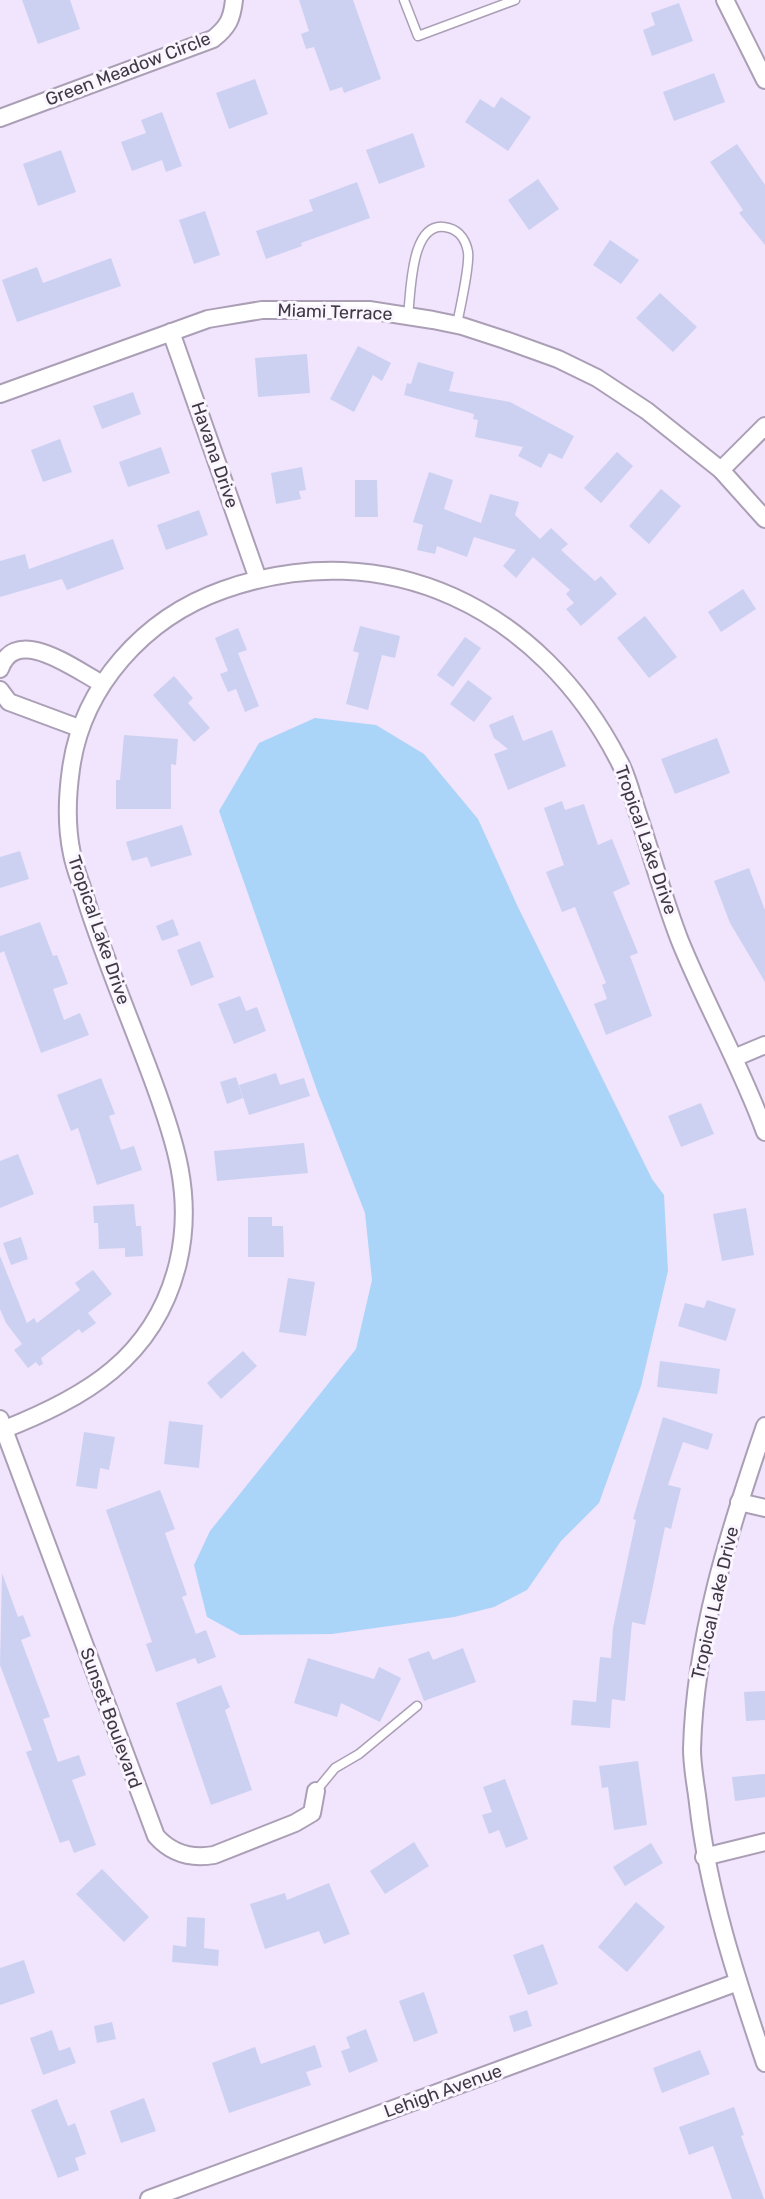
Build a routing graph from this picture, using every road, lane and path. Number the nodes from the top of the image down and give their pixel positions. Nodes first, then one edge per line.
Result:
1 (234, 0) edge
2 (404, 0) edge
3 (515, 0) edge
4 (725, 0) edge
5 (765, 80) edge
6 (0, 118) edge
7 (408, 316) junction
8 (457, 325) junction
9 (171, 332) junction
10 (0, 394) edge
11 (765, 426) edge
12 (721, 470) junction
13 (765, 519) edge
14 (258, 579) junction
15 (0, 669) edge
16 (101, 683) junction
17 (0, 690) edge
18 (79, 728) junction
19 (765, 1045) edge
20 (734, 1058) junction
21 (765, 1132) edge
22 (1, 1426) edge
23 (765, 1426) edge
24 (739, 1502) junction
25 (765, 1508) edge
26 (417, 1706) dead end
27 (316, 1791) joint
28 (765, 1842) edge
29 (704, 1857) junction
30 (738, 1982) junction
31 (765, 2063) edge
32 (149, 2199) edge

1 - 6 street, Green Meadow Circle
2 - 3 lane
4 - 5 street
7 - 8 street, Miami Terrace
7 - 8 lane
7 - 9 street, Miami Terrace
8 - 12 street, Miami Terrace
9 - 10 street, Miami Terrace
9 - 14 street, Havana Drive
11 - 12 street
12 - 13 street, Miami Terrace
14 - 16 street, Tropical Lake Drive
14 - 20 street, Tropical Lake Drive
15 - 16 street
16 - 18 street, Tropical Lake Drive
17 - 18 street
18 - 22 street, Tropical Lake Drive
19 - 20 street
20 - 21 street, Tropical Lake Drive
22 - 27 street, Sunset Boulevard
23 - 24 street, Tropical Lake Drive
24 - 25 street
24 - 29 street, Tropical Lake Drive
26 - 27 lane
28 - 29 street
29 - 30 street, Tropical Lake Drive
30 - 31 street, Tropical Lake Drive
30 - 32 street, Lehigh Avenue

